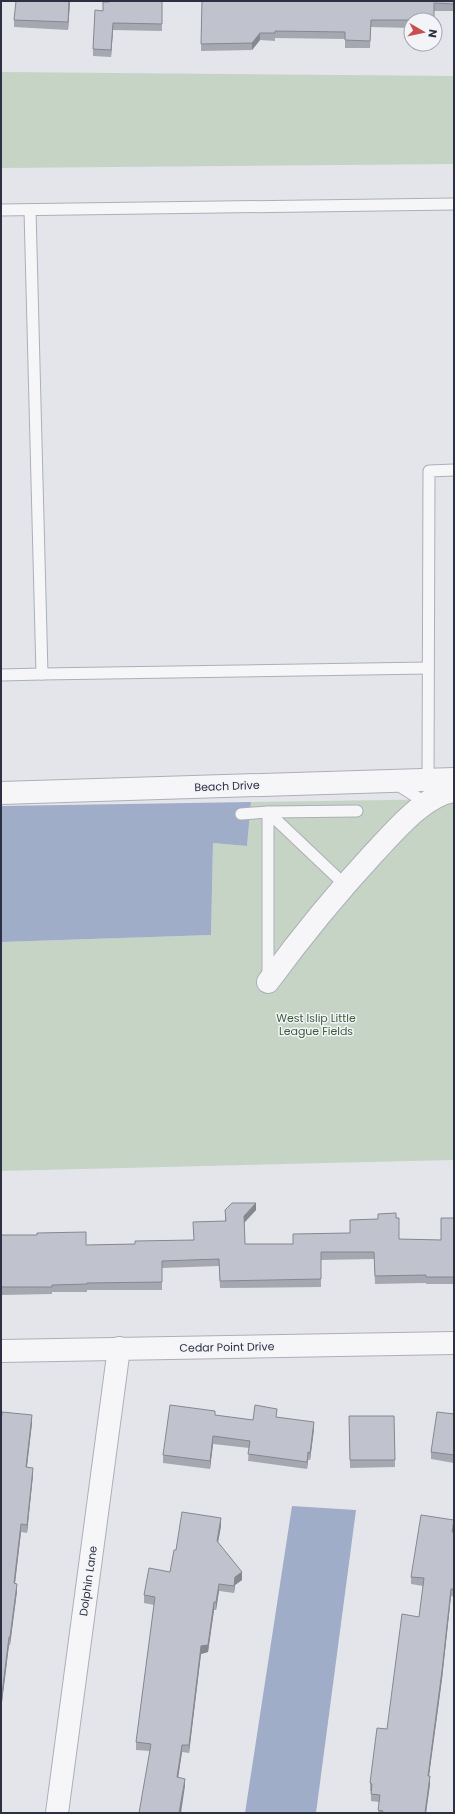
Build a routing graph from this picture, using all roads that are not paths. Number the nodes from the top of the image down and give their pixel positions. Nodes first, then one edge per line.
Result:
1 (454, 204) edge
2 (1, 210) edge
3 (30, 210) junction
4 (454, 470) edge
5 (428, 668) junction
6 (42, 674) junction
7 (1, 675) edge
8 (454, 779) edge
9 (390, 780) junction
10 (428, 780) junction
11 (454, 791) edge
12 (1, 793) edge
13 (426, 803) junction
14 (357, 811) dead end
15 (268, 812) junction
16 (241, 814) dead end
17 (345, 885) junction
18 (268, 982) joint
19 (454, 1343) edge
20 (119, 1348) junction
21 (1, 1351) edge
22 (57, 1813) edge

1 - 3 lane
2 - 3 lane
3 - 6 lane
4 - 5 lane
5 - 6 lane
5 - 10 lane
6 - 7 lane
8 - 10 street, Beach Drive
9 - 10 street, Beach Drive
9 - 12 street, Beach Drive
9 - 13 lane
11 - 13 street
13 - 17 street
14 - 15 lane
15 - 16 lane
15 - 17 lane
15 - 18 lane
17 - 18 street
19 - 20 street, Cedar Point Drive
20 - 21 street, Cedar Point Drive
20 - 22 street, Dolphin Lane

